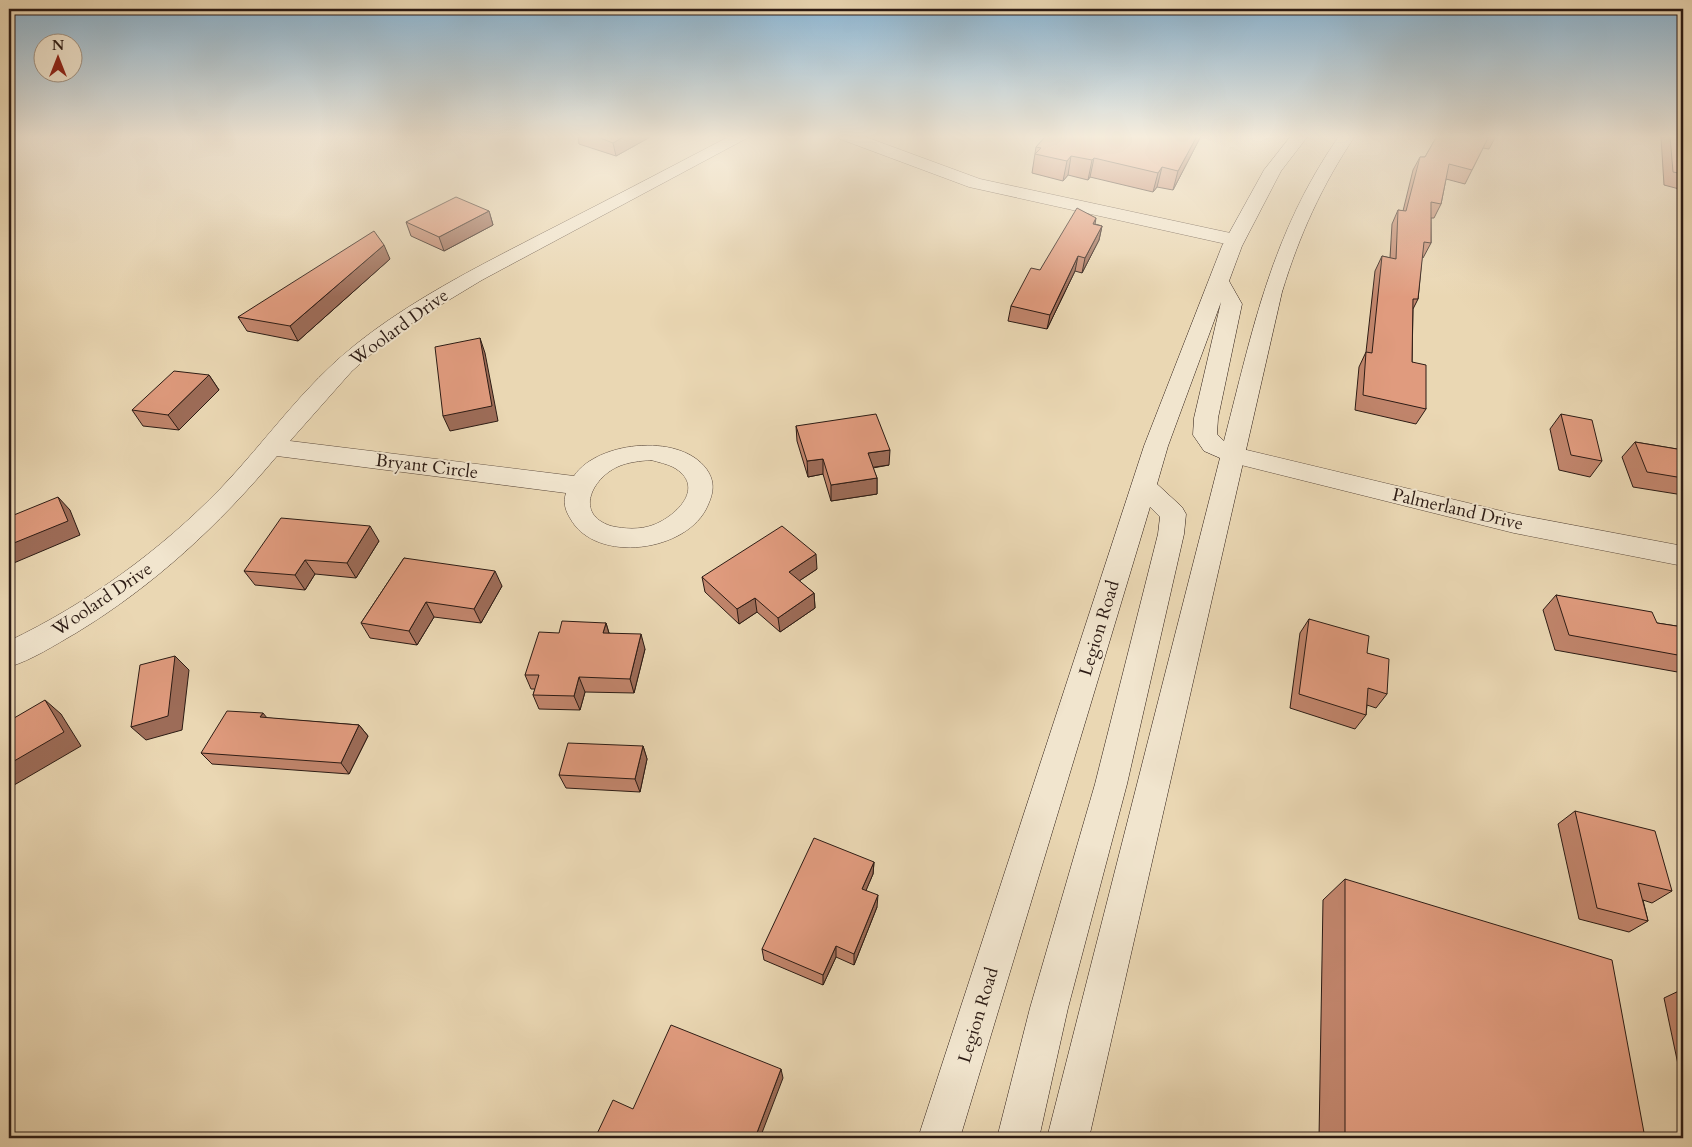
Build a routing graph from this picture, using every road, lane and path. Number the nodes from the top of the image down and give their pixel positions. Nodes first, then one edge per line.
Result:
1 (641, 190) edge
2 (1005, 190) edge
3 (1262, 190) edge
4 (1315, 190) edge
5 (1235, 240) junction
6 (1218, 282) junction
7 (273, 447) junction
8 (1234, 456) junction
9 (581, 486) junction
10 (1144, 486) junction
11 (1683, 556) edge
12 (9, 656) edge
13 (939, 1138) edge
14 (1018, 1138) edge
15 (1068, 1138) edge

1 - 7 main road, Woolard Drive
2 - 5 main road
3 - 5 main road, Legion Road
4 - 8 main road
5 - 6 main road, Legion Road
6 - 8 main road, Palmerland Drive
6 - 10 main road, Legion Road
7 - 9 main road, Bryant Circle
7 - 12 main road, Woolard Drive
8 - 11 main road, Palmerland Drive
8 - 15 main road
9 - 9 main road
10 - 13 main road, Legion Road
10 - 14 main road

